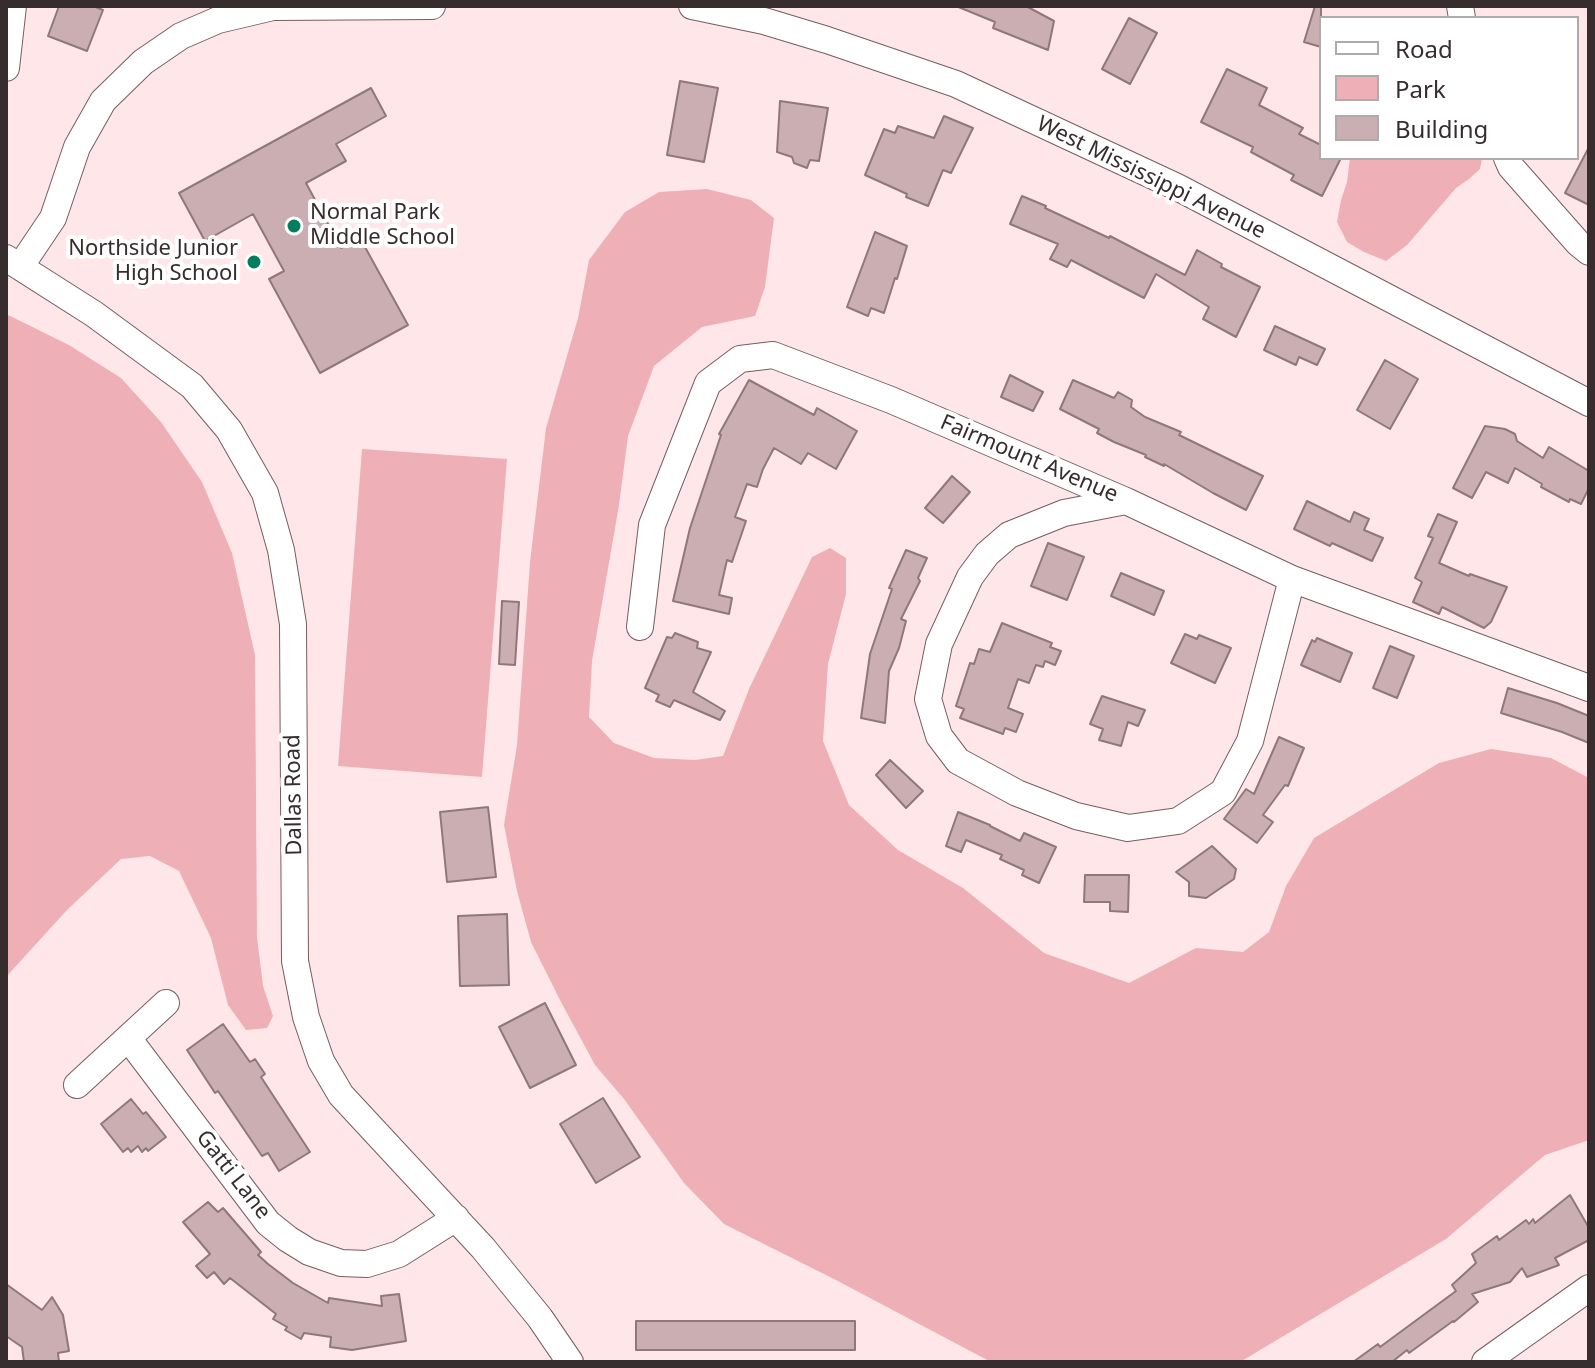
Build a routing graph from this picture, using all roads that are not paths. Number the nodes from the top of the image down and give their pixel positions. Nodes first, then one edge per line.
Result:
1 (13, 6) edge
2 (430, 6) edge
3 (692, 6) edge
4 (6, 68) edge
5 (1508, 160) edge
6 (1589, 252) edge
7 (13, 262) edge
8 (1589, 403) edge
9 (1126, 501) junction
10 (1292, 579) junction
11 (640, 627) dead end
12 (1589, 688) edge
13 (166, 1003) dead end
14 (128, 1038) junction
15 (77, 1085) dead end
16 (456, 1218) junction
17 (1589, 1288) edge
18 (570, 1362) edge
19 (1485, 1362) edge

1 - 4 street
2 - 7 street
3 - 8 street, West Mississippi Avenue
5 - 6 street
7 - 16 street, Dallas Road
9 - 10 street, Fairmount Avenue
9 - 10 street
9 - 11 street, Fairmount Avenue
10 - 12 street, Fairmount Avenue
13 - 14 street
14 - 15 street
14 - 16 street, Gatti Lane
16 - 18 street, Dallas Road
17 - 19 street

